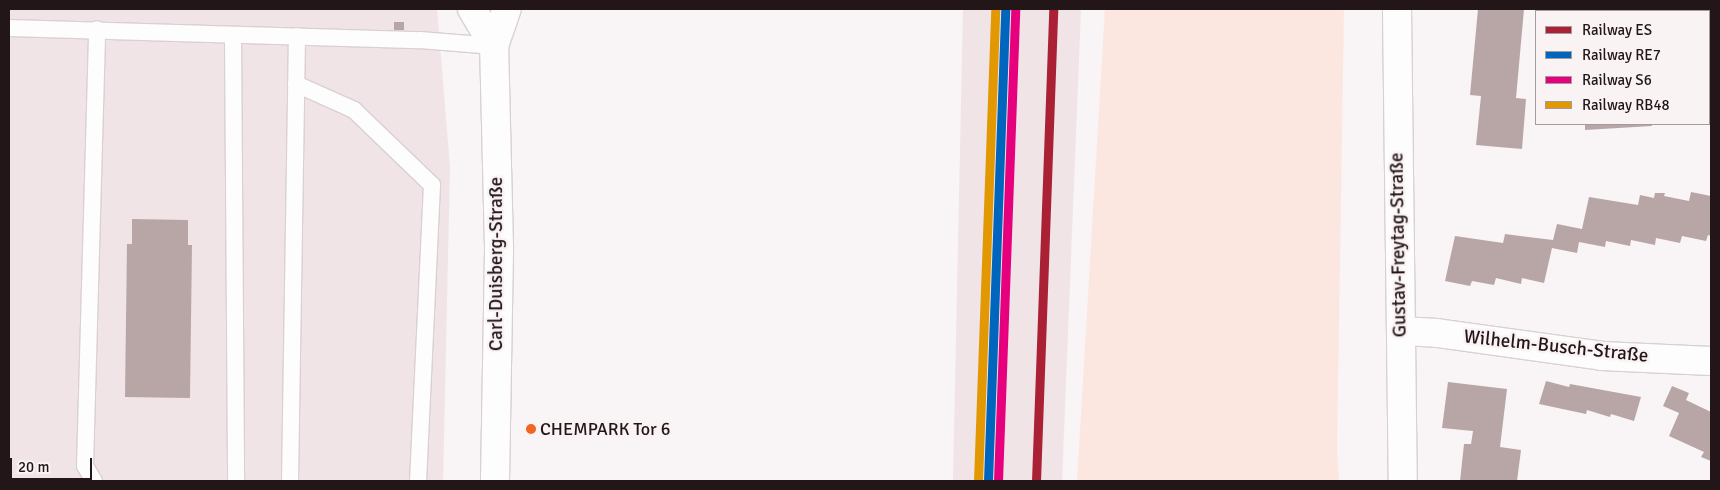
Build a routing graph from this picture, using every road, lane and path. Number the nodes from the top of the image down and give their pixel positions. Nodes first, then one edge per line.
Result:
1 (472, 9) edge
2 (507, 9) edge
3 (1397, 9) edge
4 (9, 28) edge
5 (97, 29) junction
6 (233, 36) junction
7 (296, 36) junction
8 (494, 46) junction
9 (296, 84) junction
10 (1401, 331) junction
11 (1711, 361) edge
12 (94, 481) edge
13 (236, 481) edge
14 (290, 481) edge
15 (418, 481) edge
16 (495, 481) edge
17 (1403, 481) edge

1 - 8 street, Carl-Duisberg-Straße
2 - 8 street, Carl-Duisberg-Straße
3 - 10 street, Gustav-Freytag-Straße
4 - 5 lane
5 - 6 lane
5 - 12 lane
6 - 7 lane
6 - 13 lane
7 - 8 lane
7 - 9 lane
8 - 16 street, Carl-Duisberg-Straße
9 - 14 lane
9 - 15 lane
10 - 11 street, Wilhelm-Busch-Straße
10 - 17 street, Gustav-Freytag-Straße

